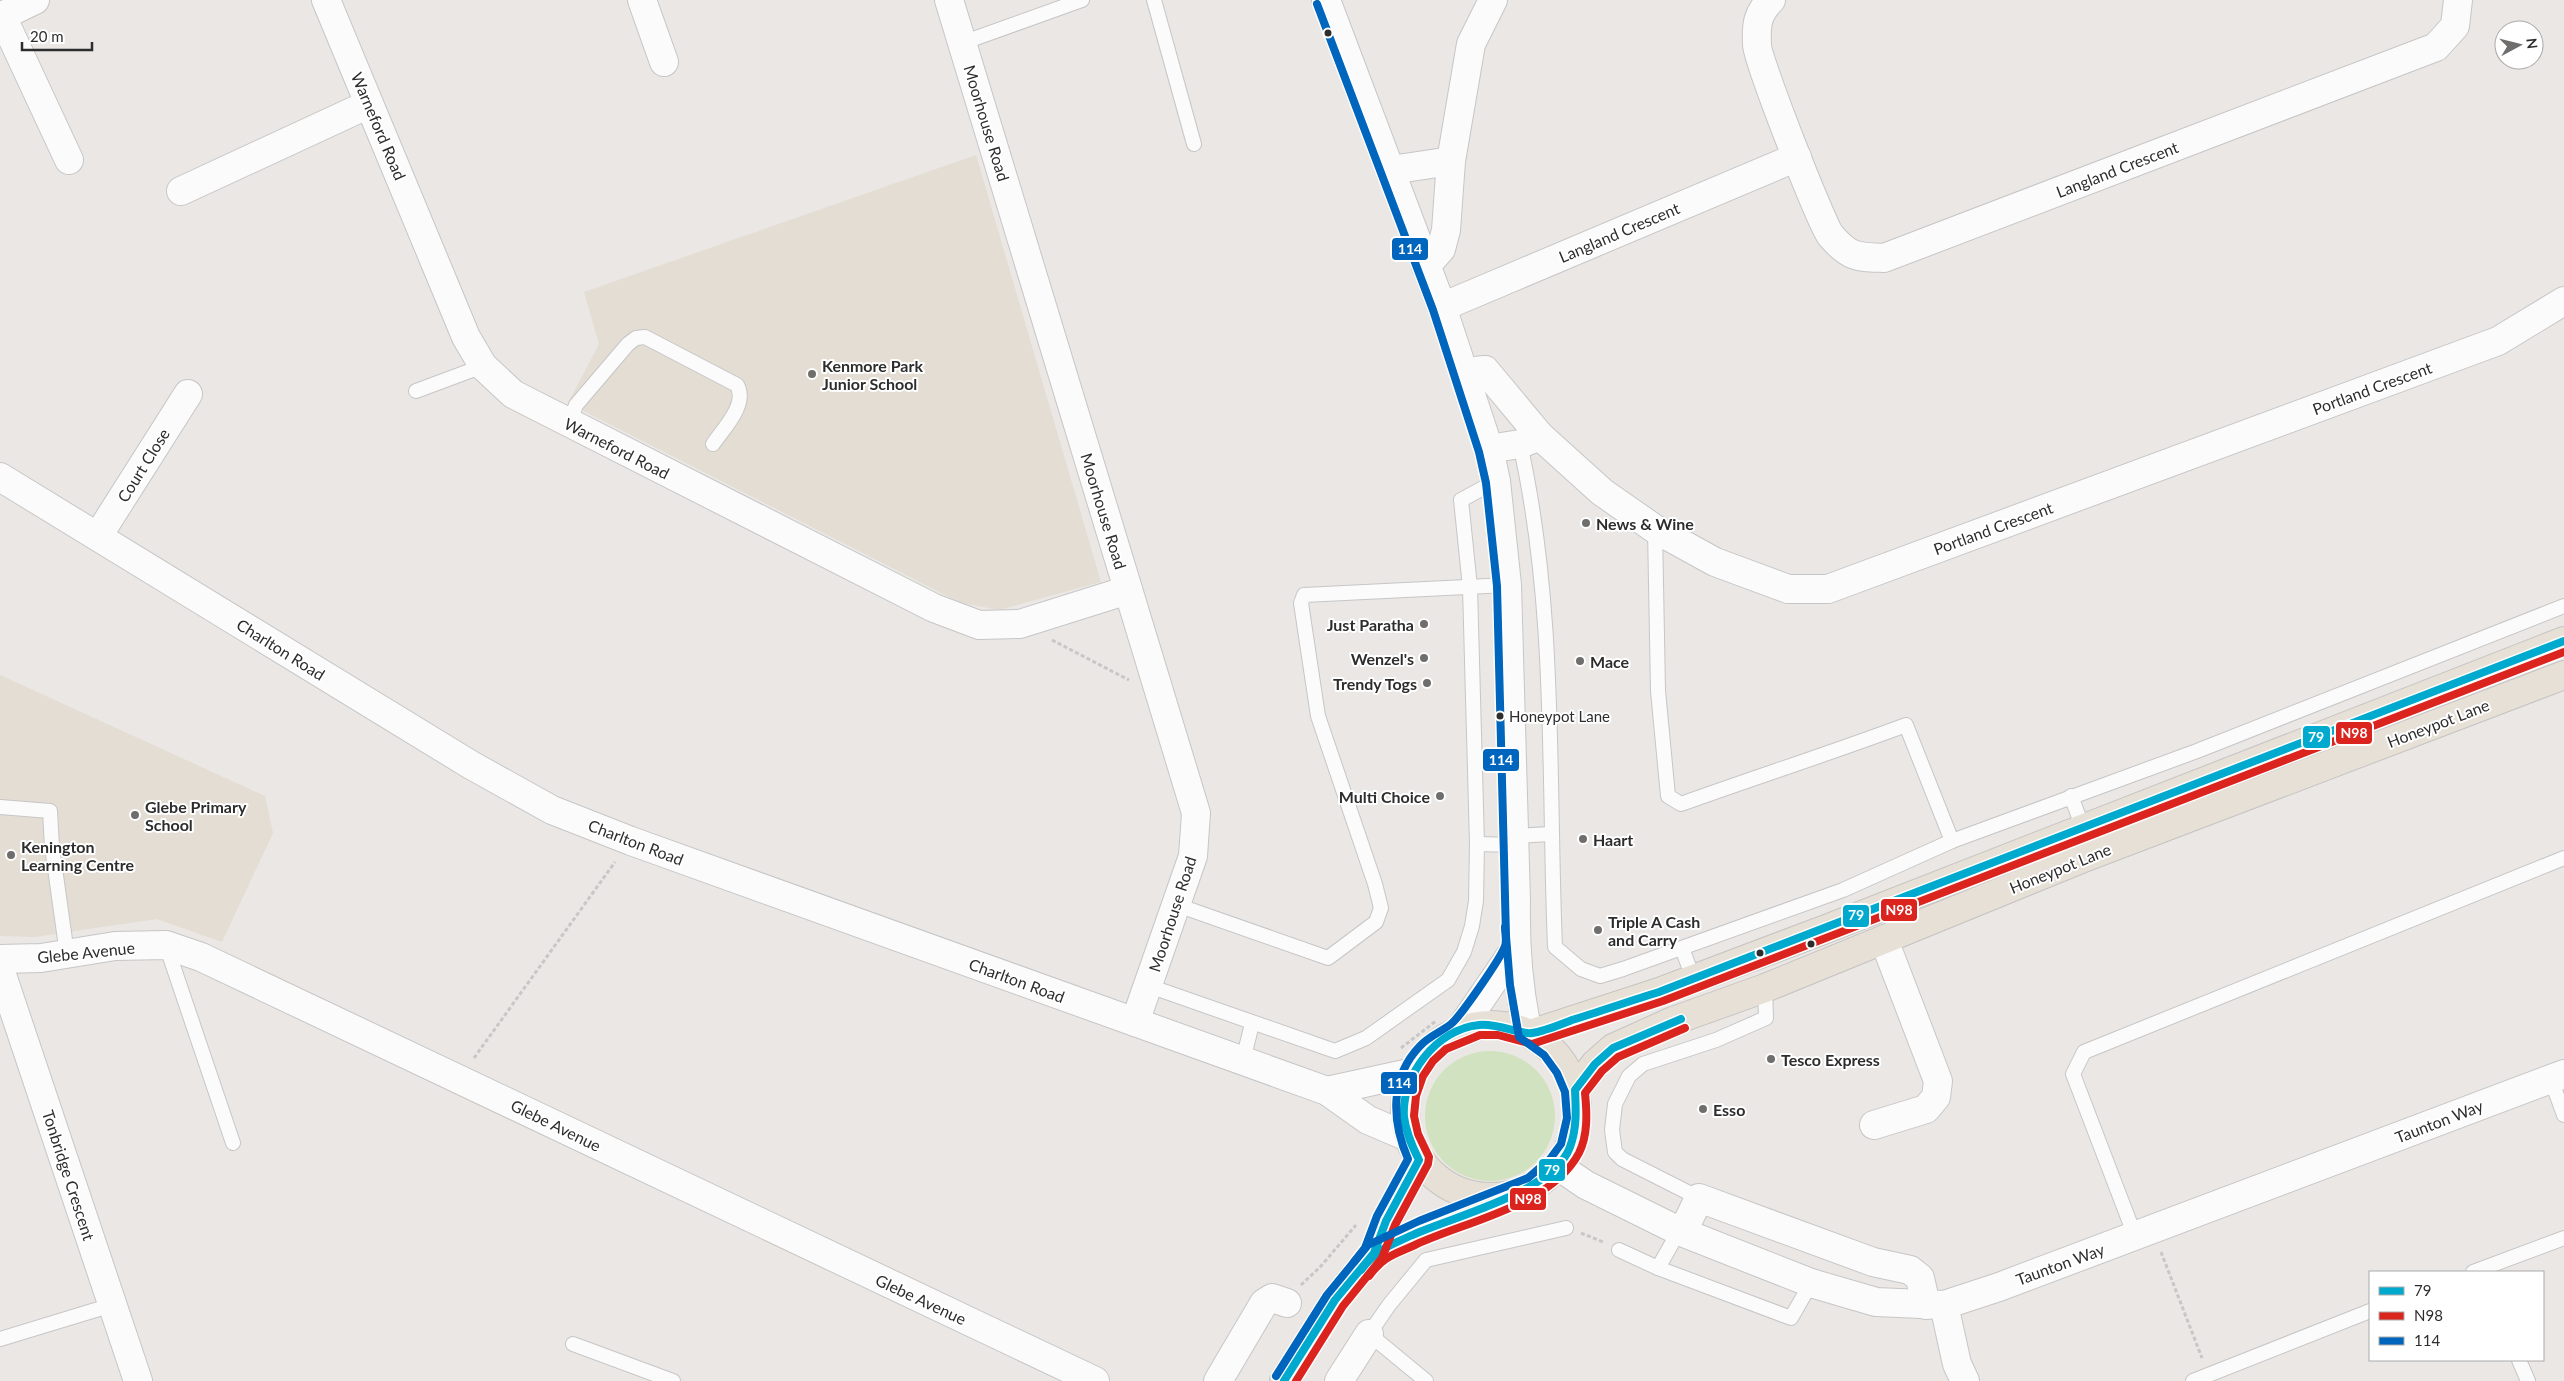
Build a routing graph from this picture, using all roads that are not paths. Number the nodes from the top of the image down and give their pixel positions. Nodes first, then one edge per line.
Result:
1 (36, 0) edge
2 (326, 0) edge
3 (642, 0) edge
4 (949, 0) edge
5 (1082, 0) edge
6 (1154, 0) edge
7 (1326, 0) edge
8 (1493, 0) edge
9 (1770, 0) edge
10 (2458, 0) edge
11 (1, 16) edge
12 (962, 43) junction
13 (664, 62) dead end
14 (369, 104) junction
15 (1194, 144) dead end
16 (1797, 157) junction
17 (68, 160) dead end
18 (1451, 161) junction
19 (1391, 170) junction
20 (181, 191) dead end
21 (1426, 266) junction
22 (2564, 301) edge
23 (1442, 307) junction
24 (483, 366) junction
25 (1465, 372) junction
26 (416, 391) dead end
27 (188, 394) dead end
28 (569, 424) junction
29 (1530, 440) junction
30 (713, 444) dead end
31 (1489, 449) junction
32 (0, 477) edge
33 (1496, 482) junction
34 (1655, 529) junction
35 (98, 536) junction
36 (1507, 585) junction
37 (1470, 587) junction
38 (1128, 590) junction
39 (2564, 606) edge
40 (2564, 641) edge
41 (2564, 675) edge
42 (2071, 796) junction
43 (0, 806) edge
44 (2082, 828) junction
45 (1551, 834) junction
46 (1513, 840) junction
47 (1952, 841) junction
48 (1477, 844) junction
49 (2564, 858) edge
50 (2081, 859) junction
51 (1177, 905) junction
52 (1884, 940) junction
53 (166, 945) junction
54 (1682, 948) junction
55 (1514, 949) junction
56 (67, 954) junction
57 (0, 959) edge
58 (0, 969) edge
59 (1693, 978) junction
60 (1149, 986) junction
61 (1765, 988) junction
62 (1135, 1022) junction
63 (1252, 1024) junction
64 (1459, 1031) junction
65 (1529, 1034) junction
66 (1243, 1060) junction
67 (1414, 1072) junction
68 (2557, 1077) edge
69 (1575, 1090) junction
70 (1327, 1091) junction
71 (2564, 1116) edge
72 (1874, 1125) dead end
73 (233, 1143) dead end
74 (1414, 1149) junction
75 (1558, 1166) junction
76 (1508, 1196) junction
77 (1699, 1198) junction
78 (1566, 1228) road end
79 (1679, 1231) junction
80 (2144, 1233) junction
81 (2564, 1238) edge
82 (1619, 1250) road end
83 (1374, 1253) junction
84 (1658, 1268) junction
85 (2479, 1271) edge
86 (1811, 1283) junction
87 (1287, 1303) dead end
88 (112, 1305) junction
89 (1935, 1305) junction
90 (2369, 1311) edge
91 (1369, 1334) junction
92 (0, 1339) edge
93 (573, 1344) dead end
94 (2519, 1361) edge
95 (1059, 1373) edge
96 (138, 1381) edge
97 (673, 1381) edge
98 (1095, 1381) edge
99 (1218, 1381) edge
100 (1284, 1381) edge
101 (1339, 1381) edge
102 (1426, 1381) edge
103 (1965, 1381) edge
104 (2193, 1381) edge
105 (2528, 1381) edge

1 - 11 street
2 - 14 street, Warneford Road
3 - 13 street
4 - 12 street, Moorhouse Road
5 - 12 lane
6 - 15 lane
7 - 19 street
8 - 18 street
9 - 16 street, Langland Crescent
10 - 16 street, Langland Crescent
11 - 17 street
12 - 38 street, Moorhouse Road
14 - 20 street
14 - 24 street, Warneford Road
16 - 23 street, Langland Crescent
18 - 19 street
18 - 21 street
19 - 21 street
21 - 23 street
22 - 34 street, Portland Crescent
23 - 25 street
24 - 26 lane
24 - 28 street, Warneford Road
25 - 29 street, Portland Crescent
25 - 31 street
27 - 35 street, Court Close
28 - 30 lane
28 - 38 street, Warneford Road
29 - 31 street
29 - 34 street, Portland Crescent
29 - 45 lane
31 - 33 street
32 - 35 street, Charlton Road
33 - 36 street
33 - 37 lane
34 - 47 lane
35 - 62 street, Charlton Road
36 - 37 lane
36 - 46 street
37 - 48 lane
37 - 51 lane
38 - 51 street, Moorhouse Road
39 - 42 lane
40 - 44 main road, Honeypot Lane
41 - 50 main road, Honeypot Lane
42 - 44 lane
42 - 47 lane
43 - 56 lane
44 - 50 lane
44 - 59 main road, Honeypot Lane
45 - 46 lane
45 - 54 lane
46 - 48 lane
46 - 55 street
47 - 54 lane
48 - 63 lane
49 - 80 lane
50 - 52 main road, Honeypot Lane
51 - 60 street, Moorhouse Road
52 - 61 main road, Honeypot Lane
52 - 72 street
53 - 56 street, Glebe Avenue
53 - 73 lane
53 - 95 street, Glebe Avenue
54 - 59 lane
55 - 64 street
55 - 65 street
56 - 57 street, Glebe Avenue
58 - 88 street, Tonbridge Crescent
59 - 65 main road, Honeypot Lane
60 - 62 street, Moorhouse Road
60 - 63 lane
61 - 69 main road, Honeypot Lane
61 - 77 lane
62 - 66 street, Charlton Road
63 - 66 lane
64 - 65 main road
64 - 67 main road
65 - 69 main road
66 - 70 street, Charlton Road
67 - 70 street
67 - 74 main road
68 - 71 lane
68 - 80 street, Taunton Way
69 - 75 main road
70 - 74 street, Charlton Road
74 - 76 main road
74 - 83 main road
75 - 76 main road
75 - 79 street, Taunton Way
76 - 83 main road
77 - 79 street
77 - 89 street
78 - 91 lane
79 - 84 lane
79 - 86 street, Taunton Way
80 - 89 street, Taunton Way
81 - 85 lane
82 - 84 lane
83 - 100 main road
84 - 86 lane
86 - 89 street, Taunton Way
87 - 99 street
88 - 92 lane
88 - 96 street, Tonbridge Crescent
89 - 103 street
90 - 104 lane
91 - 101 street
91 - 102 lane
93 - 97 lane
94 - 105 lane
95 - 98 street, Glebe Avenue

